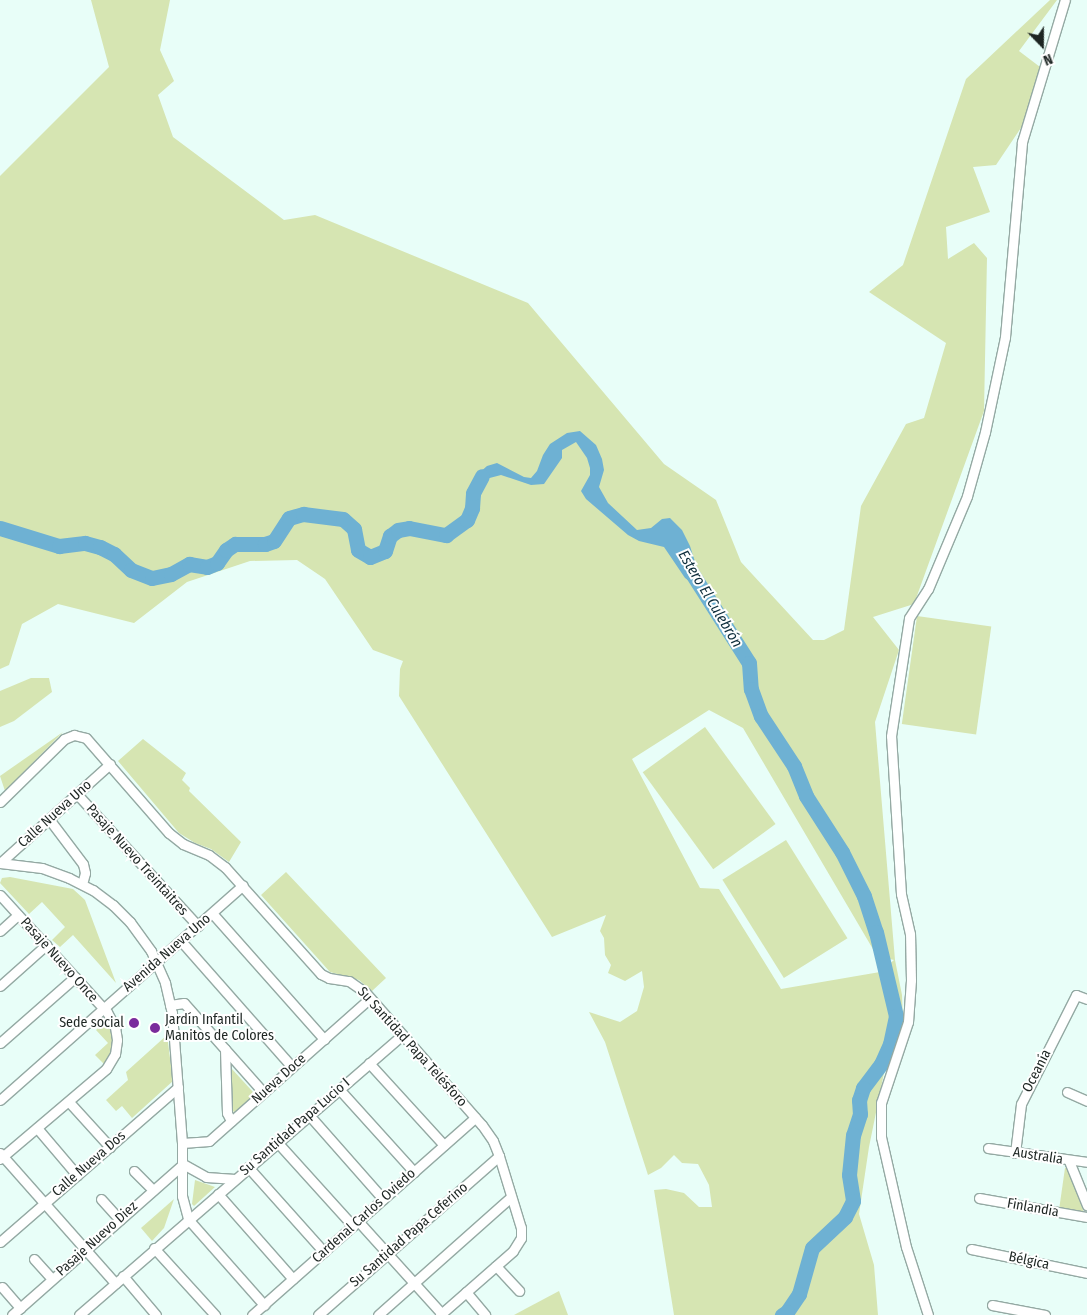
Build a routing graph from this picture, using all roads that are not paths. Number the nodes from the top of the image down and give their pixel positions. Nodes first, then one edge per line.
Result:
1 (1065, 0) edge
2 (110, 764) junction
3 (77, 794) junction
4 (0, 802) edge
5 (49, 819) junction
6 (0, 863) edge
7 (82, 884) junction
8 (243, 885) junction
9 (0, 895) edge
10 (212, 913) junction
11 (18, 915) junction
12 (198, 926) junction
13 (0, 931) edge
14 (181, 941) junction
15 (46, 945) junction
16 (156, 962) junction
17 (75, 977) junction
18 (0, 986) edge
19 (370, 998) junction
20 (1087, 999) edge
21 (170, 1005) junction
22 (104, 1009) junction
23 (402, 1035) junction
24 (324, 1039) junction
25 (0, 1043) edge
26 (224, 1049) junction
27 (369, 1063) junction
28 (292, 1067) junction
29 (178, 1087) junction
30 (339, 1089) junction
31 (1067, 1092) dead end
32 (264, 1093) junction
33 (0, 1100) edge
34 (1087, 1101) edge
35 (69, 1102) junction
36 (309, 1115) junction
37 (475, 1118) junction
38 (231, 1121) junction
39 (37, 1128) junction
40 (277, 1142) junction
41 (182, 1143) junction
42 (444, 1145) junction
43 (110, 1146) junction
44 (988, 1148) dead end
45 (1014, 1153) junction
46 (1, 1156) edge
47 (499, 1156) junction
48 (1069, 1161) junction
49 (1087, 1162) edge
50 (183, 1164) junction
51 (248, 1167) junction
52 (134, 1171) dead end
53 (414, 1172) junction
54 (77, 1175) junction
55 (234, 1179) junction
56 (153, 1190) junction
57 (218, 1194) junction
58 (511, 1197) junction
59 (979, 1198) dead end
60 (101, 1199) dead end
61 (383, 1199) junction
62 (44, 1203) junction
63 (1087, 1205) edge
64 (1087, 1217) edge
65 (188, 1219) junction
66 (120, 1220) junction
67 (356, 1223) junction
68 (0, 1242) edge
69 (154, 1248) junction
70 (971, 1248) dead end
71 (86, 1250) junction
72 (324, 1252) junction
73 (388, 1254) junction
74 (34, 1258) dead end
75 (496, 1266) junction
76 (1087, 1273) edge
77 (123, 1276) junction
78 (52, 1279) junction
79 (293, 1279) junction
80 (115, 1283) junction
81 (414, 1283) junction
82 (2, 1287) dead end
83 (519, 1291) dead end
84 (466, 1292) junction
85 (264, 1305) junction
86 (992, 1305) dead end
87 (20, 1308) junction
88 (152, 1313) edge
89 (441, 1314) edge
90 (12, 1315) edge
91 (79, 1315) edge
92 (215, 1315) edge
93 (252, 1315) edge
94 (318, 1315) edge
95 (378, 1315) edge
96 (486, 1315) edge
97 (928, 1315) edge
98 (1044, 1315) edge

1 - 97 street
2 - 3 street, Calle Nueva Uno
2 - 4 street, Su Santidad Papa Telésforo
2 - 8 street, Su Santidad Papa Telésforo
3 - 5 street, Calle Nueva Uno
3 - 12 street, Pasaje Nuevo Treintaitres
5 - 6 street, Calle Nueva Uno
5 - 7 street
6 - 7 street
7 - 16 street
8 - 10 street, Avenida Nueva Uno
8 - 19 street, Su Santidad Papa Telésforo
9 - 11 street, Pasaje Nuevo Once
10 - 12 street, Avenida Nueva Uno
10 - 24 street
11 - 13 street
11 - 15 street, Pasaje Nuevo Once
12 - 14 street, Avenida Nueva Uno
14 - 16 street, Avenida Nueva Uno
14 - 28 street
15 - 17 street, Pasaje Nuevo Once
15 - 18 street
16 - 21 street
16 - 22 street, Avenida Nueva Uno
17 - 22 street, Pasaje Nuevo Once
17 - 25 street
19 - 23 street, Su Santidad Papa Telésforo
19 - 24 street, Nueva Doce
20 - 45 street, Oceanía
21 - 26 street
21 - 29 street
22 - 33 street, Avenida Nueva Uno
22 - 35 street, Pasaje Nuevo Once
23 - 27 street, Su Santidad Papa Lucio I
23 - 37 street, Su Santidad Papa Telésforo
24 - 28 street, Nueva Doce
26 - 32 street
26 - 38 street
27 - 30 street, Su Santidad Papa Lucio I
27 - 42 street
28 - 32 street, Nueva Doce
29 - 41 street
29 - 43 street, Calle Nueva Dos
30 - 36 street, Su Santidad Papa Lucio I
30 - 53 street
31 - 34 street
32 - 38 street, Nueva Doce
35 - 39 street, Pasaje Nuevo Once
35 - 43 street
36 - 40 street, Su Santidad Papa Lucio I
36 - 61 street
37 - 42 street, Cardenal Carlos Oviedo
37 - 47 street, Su Santidad Papa Telésforo
38 - 41 street, Nueva Doce
39 - 46 street, Pasaje Nuevo Once
39 - 54 street
40 - 51 street, Su Santidad Papa Lucio I
40 - 67 street
41 - 50 street
42 - 53 street, Cardenal Carlos Oviedo
43 - 54 street, Calle Nueva Dos
44 - 45 street, Australia
45 - 48 street, Australia
46 - 62 street
47 - 58 street, Su Santidad Papa Telésforo
47 - 73 street, Su Santidad Papa Ceferino
48 - 49 street, Australia
48 - 63 street
50 - 55 street
50 - 56 street, Pasaje Nuevo Diez
50 - 65 street
51 - 55 street, Su Santidad Papa Lucio I
51 - 72 street
52 - 56 street
53 - 61 street, Cardenal Carlos Oviedo
54 - 62 street, Calle Nueva Dos
55 - 57 street, Su Santidad Papa Lucio I
56 - 66 street, Pasaje Nuevo Diez
57 - 65 street, Su Santidad Papa Lucio I
57 - 79 street
58 - 75 street, Su Santidad Papa Telésforo
58 - 81 street
59 - 64 street, Finlandia
60 - 66 street
61 - 67 street, Cardenal Carlos Oviedo
62 - 68 street, Calle Nueva Dos
62 - 71 street
65 - 69 street, Su Santidad Papa Lucio I
65 - 85 street
66 - 71 street, Pasaje Nuevo Diez
67 - 72 street, Cardenal Carlos Oviedo
67 - 73 street
69 - 77 street, Su Santidad Papa Lucio I
69 - 92 street
70 - 76 street, Bélgica
71 - 78 street, Pasaje Nuevo Diez
71 - 80 street
72 - 79 street, Cardenal Carlos Oviedo
73 - 81 street
73 - 94 street, Su Santidad Papa Ceferino
74 - 78 street
75 - 83 street
75 - 84 street
77 - 80 street, Su Santidad Papa Lucio I
77 - 88 street
78 - 87 street, Pasaje Nuevo Diez
79 - 85 street, Cardenal Carlos Oviedo
80 - 91 street, Su Santidad Papa Lucio I
81 - 89 street
81 - 95 street
82 - 87 street
84 - 89 street
84 - 96 street
85 - 93 street, Cardenal Carlos Oviedo
86 - 98 street
87 - 90 street, Pasaje Nuevo Diez

